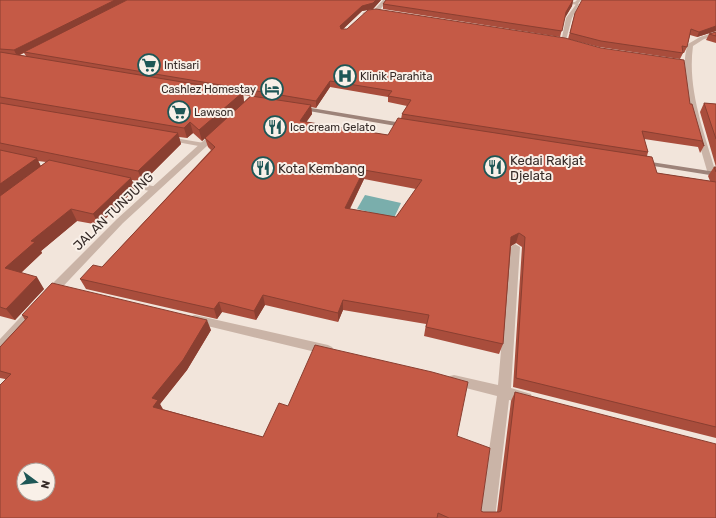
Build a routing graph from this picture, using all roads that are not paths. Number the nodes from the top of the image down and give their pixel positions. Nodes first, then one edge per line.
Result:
1 (386, 0) edge
2 (553, 0) edge
3 (578, 2) edge
4 (376, 11) junction
5 (384, 12) edge
6 (360, 18) edge
7 (716, 34) edge
8 (555, 40) edge
9 (563, 41) junction
10 (577, 44) edge
11 (292, 107) edge
12 (416, 127) edge
13 (220, 130) edge
14 (160, 137) edge
15 (204, 145) junction
16 (634, 161) edge
17 (714, 174) edge
18 (115, 180) edge
19 (154, 189) junction
20 (515, 247) edge
21 (55, 287) junction
22 (67, 290) edge
23 (183, 316) edge
24 (0, 347) edge
25 (339, 353) edge
26 (444, 378) edge
27 (504, 392) junction
28 (542, 402) edge
29 (487, 518) edge

1 - 4 street
2 - 3 street
3 - 9 street
4 - 5 street
4 - 6 street
7 - 17 street
8 - 9 street
9 - 10 street
11 - 12 main road
13 - 15 street, JALAN TUNJUNG
14 - 15 street
15 - 19 street, JALAN TUNJUNG
16 - 17 main road
18 - 19 street
19 - 21 street, JALAN TUNJUNG
20 - 27 street
21 - 22 street
21 - 24 street, JALAN TUNJUNG
23 - 25 street
26 - 27 street
27 - 28 street
27 - 29 street

